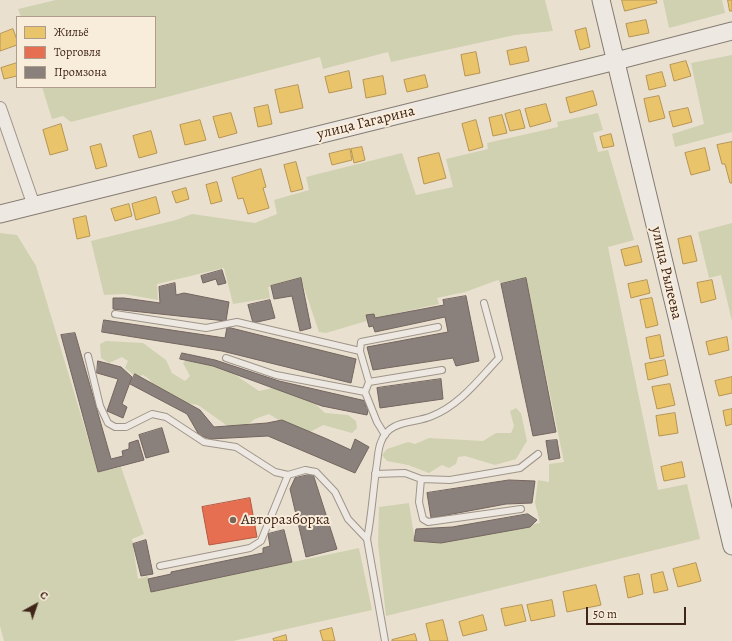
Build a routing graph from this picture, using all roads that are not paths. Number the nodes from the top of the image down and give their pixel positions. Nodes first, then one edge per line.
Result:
1 (601, 0) edge
2 (732, 31) edge
3 (616, 61) junction
4 (0, 108) edge
5 (34, 206) junction
6 (0, 214) edge
7 (484, 303) dead end
8 (115, 314) dead end
9 (438, 327) dead end
10 (360, 351) junction
11 (88, 356) dead end
12 (226, 358) dead end
13 (442, 370) dead end
14 (370, 382) junction
15 (365, 392) junction
16 (385, 435) junction
17 (538, 454) dead end
18 (375, 474) junction
19 (288, 475) junction
20 (421, 479) junction
21 (521, 509) dead end
22 (731, 536) edge
23 (367, 539) junction
24 (160, 566) dead end
25 (385, 641) edge

1 - 3 street, улица Рылеева
2 - 3 street, улица Гагарина
3 - 5 street, улица Гагарина
3 - 22 street, улица Рылеева
4 - 5 street
5 - 6 street, улица Гагарина
7 - 16 lane
8 - 10 lane
9 - 10 lane
10 - 14 lane
11 - 19 lane
12 - 15 lane
13 - 14 lane
14 - 15 lane
15 - 16 lane
16 - 18 lane
17 - 20 lane
18 - 20 lane
18 - 23 lane
19 - 23 lane
19 - 24 lane
20 - 21 lane
23 - 25 lane

